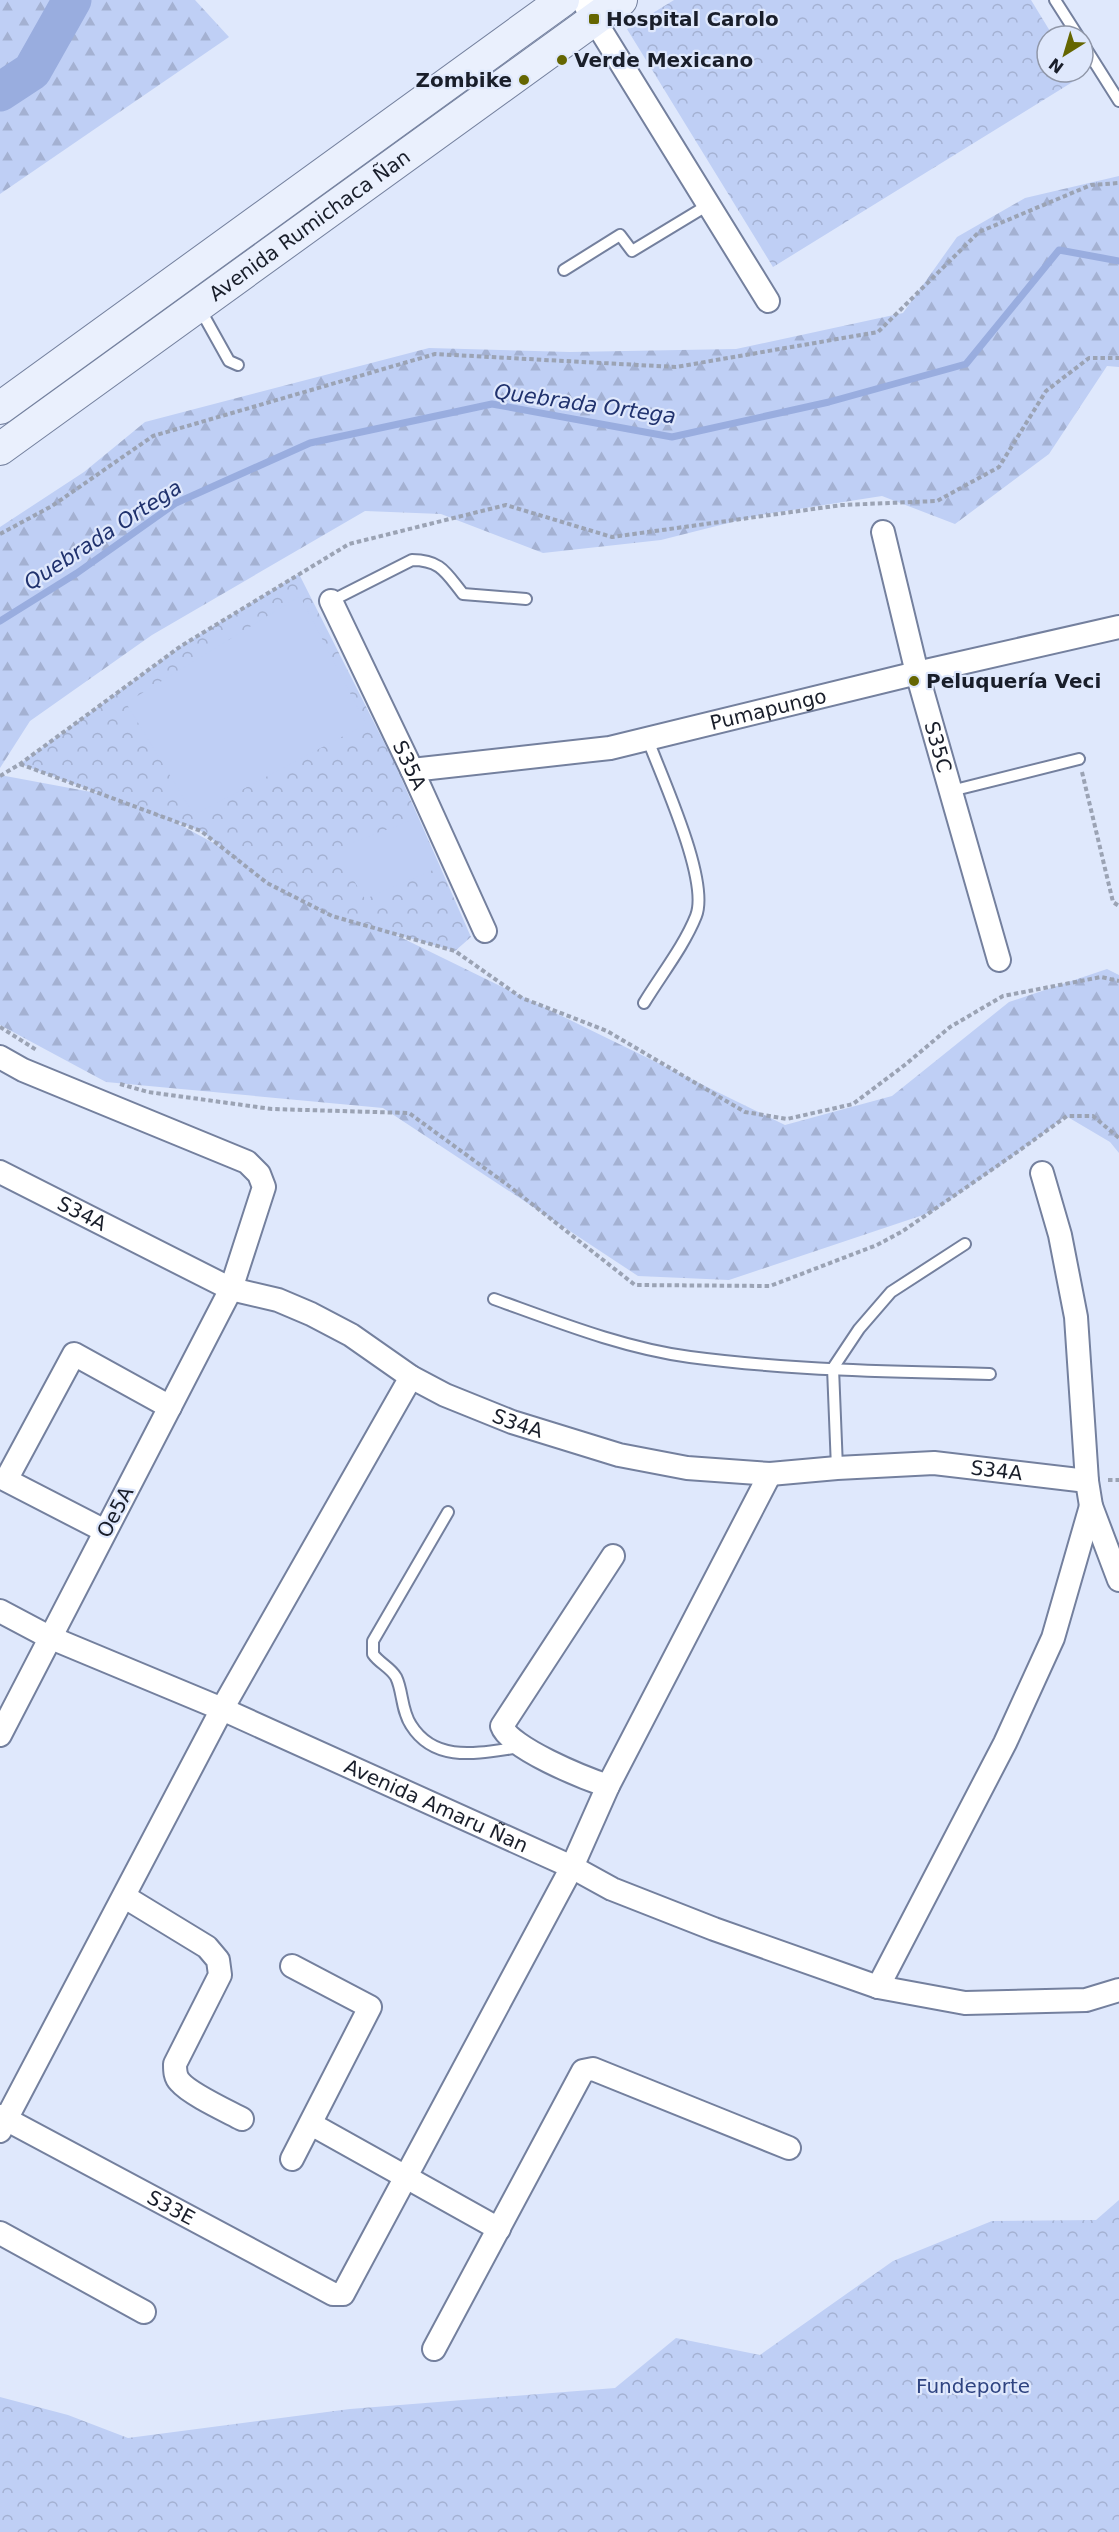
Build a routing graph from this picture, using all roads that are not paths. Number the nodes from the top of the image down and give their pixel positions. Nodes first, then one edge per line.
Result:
1 (562, 0) edge
2 (621, 0) edge
3 (1055, 0) edge
4 (588, 10) edge
5 (1070, 24) edge
6 (1095, 63) edge
7 (1119, 101) edge
8 (708, 205) junction
9 (564, 270) dead end
10 (768, 301) dead end
11 (199, 306) junction
12 (238, 365) dead end
13 (0, 408) edge
14 (0, 449) edge
15 (883, 532) dead end
16 (526, 599) dead end
17 (331, 602) joint
18 (1119, 627) edge
19 (917, 673) junction
20 (648, 740) junction
21 (1079, 759) road end
22 (412, 770) junction
23 (951, 791) junction
24 (485, 931) dead end
25 (999, 960) dead end
26 (644, 1003) dead end
27 (0, 1057) edge
28 (0, 1172) edge
29 (1042, 1173) dead end
30 (965, 1244) dead end
31 (231, 1289) junction
32 (494, 1299) dead end
33 (833, 1368) junction
34 (990, 1374) dead end
35 (411, 1377) junction
36 (170, 1407) junction
37 (837, 1468) junction
38 (770, 1474) junction
39 (1087, 1481) junction
40 (1091, 1506) junction
41 (448, 1512) dead end
42 (105, 1532) junction
43 (613, 1556) dead end
44 (1119, 1580) edge
45 (0, 1611) edge
46 (49, 1637) junction
47 (222, 1709) junction
48 (0, 1735) edge
49 (521, 1747) junction
50 (608, 1786) junction
51 (572, 1868) junction
52 (125, 1897) junction
53 (292, 1966) dead end
54 (878, 1987) junction
55 (1119, 1990) edge
56 (242, 2120) dead end
57 (2, 2122) edge
58 (310, 2124) junction
59 (789, 2148) dead end
60 (292, 2159) dead end
61 (404, 2177) junction
62 (499, 2229) junction
63 (0, 2233) edge
64 (144, 2312) dead end
65 (434, 2349) dead end

1 - 13 main road, Avenida Rumichaca Ñan
2 - 4 main road, Avenida Rumichaca Ñan
3 - 5 lane
4 - 8 street
4 - 11 main road, Avenida Rumichaca Ñan
6 - 7 lane
8 - 9 lane
8 - 10 street
11 - 12 lane
11 - 14 main road, Avenida Rumichaca Ñan
15 - 19 street, S35C
16 - 17 lane
17 - 22 street, S35A
18 - 19 street, Pumapungo
19 - 20 street, Pumapungo
19 - 23 street, S35C
20 - 22 street, Pumapungo
20 - 26 lane
21 - 23 lane
22 - 24 street, S35A
23 - 25 street, S35C
27 - 31 street, Oe5A
28 - 31 street, S34A
29 - 39 street
30 - 33 lane
31 - 35 street, S34A
31 - 36 street, Oe5A
32 - 33 lane
33 - 34 lane
33 - 37 lane
35 - 38 street, S34A
35 - 47 street
36 - 42 street, Oe5A
36 - 42 street
37 - 38 street, S34A
37 - 39 street, S34A
38 - 50 street
39 - 40 street
40 - 44 street
40 - 54 street
41 - 49 lane
42 - 46 street, Oe5A
43 - 49 street
45 - 46 street, Avenida Amaru Ñan
46 - 47 street, Avenida Amaru Ñan
46 - 48 street, Oe5A
47 - 51 street, Avenida Amaru Ñan
47 - 52 street
49 - 50 street
50 - 51 street
51 - 54 street, Avenida Amaru Ñan
51 - 61 street
52 - 56 street
52 - 57 street
53 - 58 street
54 - 55 street, Avenida Amaru Ñan
57 - 61 street, S33E
58 - 60 street
58 - 61 street
59 - 62 street
61 - 62 street
62 - 65 street
63 - 64 street

